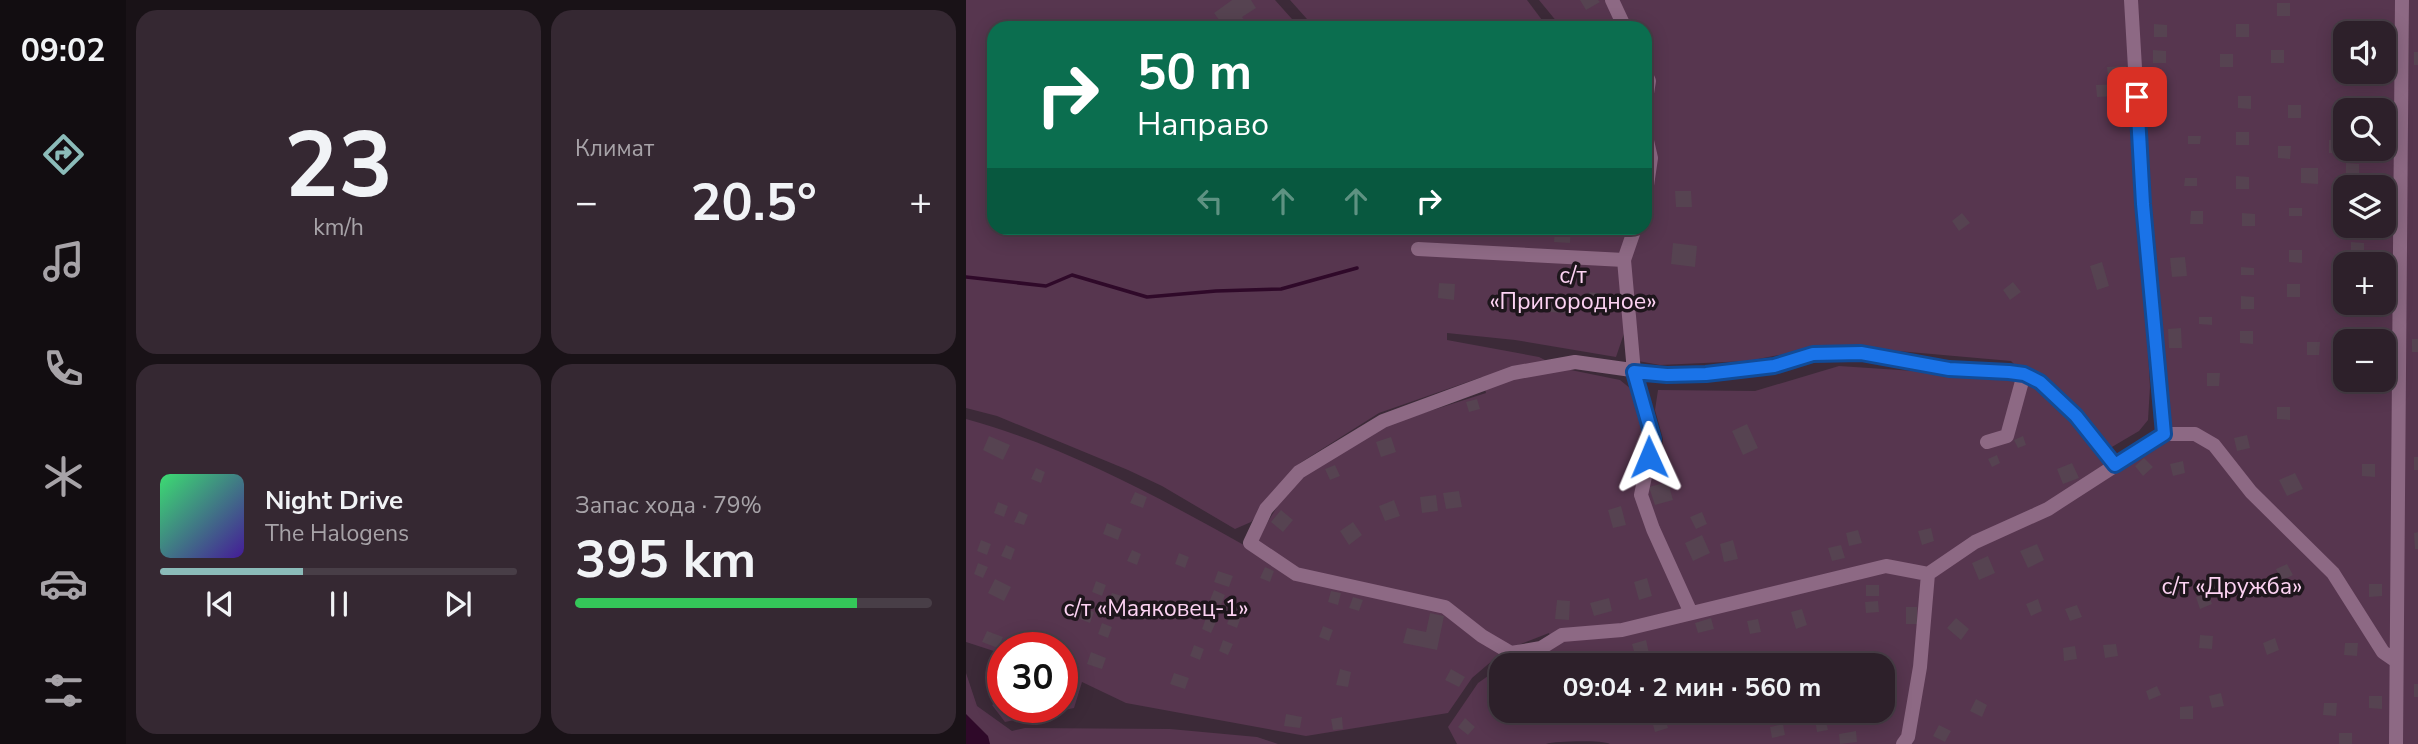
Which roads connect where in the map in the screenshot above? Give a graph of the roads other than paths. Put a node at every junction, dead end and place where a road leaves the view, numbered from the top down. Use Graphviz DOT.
graph roads {
  1 [pos="1612,0"];
  2 [pos="2131,0"];
  3 [pos="2402,0"];
  4 [pos="1622,21"];
  5 [pos="1633,235"];
  6 [pos="1418,249"];
  7 [pos="1624,260"];
  8 [pos="1634,372"];
  9 [pos="2024,374"];
  10 [pos="2164,434"];
  11 [pos="1987,442"];
  12 [pos="2115,465"];
  13 [pos="1928,574"];
  14 [pos="1691,613"];
  15 [pos="2396,661"];
  16 [pos="1903,744"];
  17 [pos="2396,744"];
  1 -- 4 [label="street"];
  2 -- 10 [label="street"];
  3 -- 15 [label="street"];
  5 -- 7 [label="street"];
  6 -- 7 [label="street"];
  7 -- 8 [label="street"];
  8 -- 9 [label="street"];
  8 -- 14 [label="street"];
  8 -- 14 [label="street"];
  9 -- 11 [label="street"];
  9 -- 12 [label="street"];
  10 -- 12 [label="street"];
  10 -- 15 [label="street"];
  12 -- 13 [label="street"];
  13 -- 14 [label="street"];
  13 -- 16 [label="street"];
  15 -- 17 [label="street"];
}
